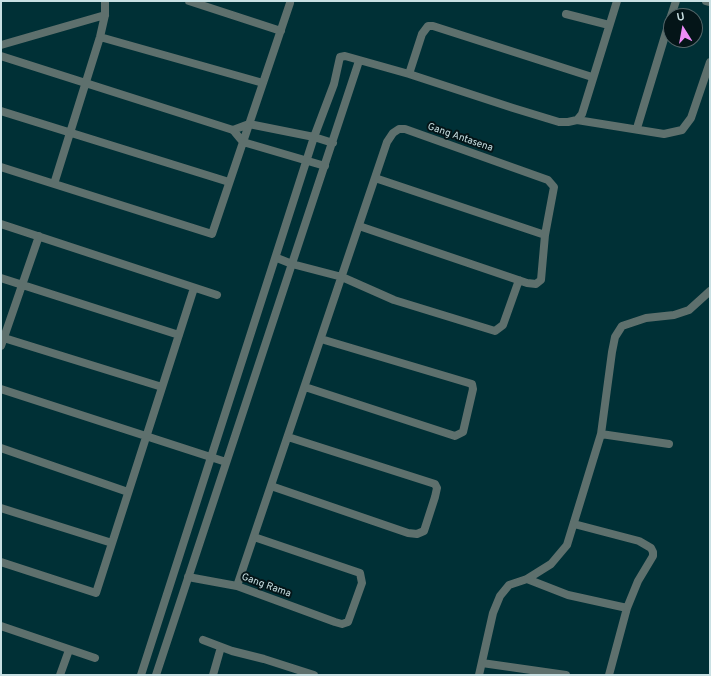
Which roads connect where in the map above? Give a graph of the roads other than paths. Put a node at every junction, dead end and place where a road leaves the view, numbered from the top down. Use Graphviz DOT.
graph roads {
  1 [pos="105,1"];
  2 [pos="188,1"];
  3 [pos="617,1"];
  4 [pos="706,1"];
  5 [pos="710,2"];
  6 [pos="290,4"];
  7 [pos="566,14"];
  8 [pos="105,15"];
  9 [pos="609,25"];
  10 [pos="281,31"];
  11 [pos="100,37"];
  12 [pos="663,42"];
  13 [pos="1,45"];
  14 [pos="1,56"];
  15 [pos="359,61"];
  16 [pos="710,62"];
  17 [pos="409,74"];
  18 [pos="592,77"];
  19 [pos="85,82"];
  20 [pos="263,83"];
  21 [pos="1,111"];
  22 [pos="577,120"];
  23 [pos="249,124"];
  24 [pos="637,128"];
  25 [pos="233,130"];
  26 [pos="69,132"];
  27 [pos="314,137"];
  28 [pos="243,142"];
  29 [pos="333,143"];
  30 [pos="307,160"];
  31 [pos="325,166"];
  32 [pos="1,167"];
  33 [pos="375,178"];
  34 [pos="229,182"];
  35 [pos="54,184"];
  36 [pos="1,224"];
  37 [pos="359,226"];
  38 [pos="545,235"];
  39 [pos="40,236"];
  40 [pos="277,258"];
  41 [pos="292,264"];
  42 [pos="342,277"];
  43 [pos="1,278"];
  44 [pos="519,280"];
  45 [pos="22,285"];
  46 [pos="194,288"];
  47 [pos="710,291"];
  48 [pos="217,295"];
  49 [pos="179,334"];
  50 [pos="2,337"];
  51 [pos="321,339"];
  52 [pos="1,346"];
  53 [pos="305,386"];
  54 [pos="162,387"];
  55 [pos="1,389"];
  56 [pos="600,434"];
  57 [pos="146,436"];
  58 [pos="288,437"];
  59 [pos="669,444"];
  60 [pos="1,448"];
  61 [pos="211,457"];
  62 [pos="226,462"];
  63 [pos="271,486"];
  64 [pos="128,492"];
  65 [pos="1,508"];
  66 [pos="574,524"];
  67 [pos="254,536"];
  68 [pos="112,544"];
  69 [pos="1,562"];
  70 [pos="188,577"];
  71 [pos="527,579"];
  72 [pos="237,586"];
  73 [pos="627,608"];
  74 [pos="1,626"];
  75 [pos="203,640"];
  76 [pos="221,646"];
  77 [pos="69,650"];
  78 [pos="95,658"];
  79 [pos="482,663"];
  80 [pos="60,675"];
  81 [pos="141,675"];
  82 [pos="156,675"];
  83 [pos="213,675"];
  84 [pos="314,675"];
  85 [pos="479,675"];
  86 [pos="566,675"];
  87 [pos="609,675"];
  1 -- 8 [label="street"];
  2 -- 10 [label="street"];
  3 -- 9 [label="street"];
  4 -- 5 [label="street"];
  6 -- 10 [label="street"];
  7 -- 9 [label="street"];
  8 -- 11 [label="street"];
  8 -- 13 [label="street"];
  9 -- 18 [label="street"];
  10 -- 20 [label="street"];
  11 -- 19 [label="street"];
  11 -- 20 [label="street"];
  12 -- 24 [label="street"];
  14 -- 19 [label="street"];
  15 -- 17 [label="street"];
  15 -- 27 [label="street"];
  15 -- 29 [label="street"];
  16 -- 24 [label="street"];
  17 -- 18 [label="street"];
  17 -- 22 [label="street"];
  18 -- 22 [label="street"];
  19 -- 25 [label="street"];
  19 -- 26 [label="street"];
  20 -- 23 [label="street"];
  21 -- 26 [label="street"];
  22 -- 24 [label="street"];
  23 -- 25 [label="street"];
  23 -- 27 [label="street"];
  23 -- 28 [label="street"];
  25 -- 28 [label="street"];
  26 -- 34 [label="street"];
  26 -- 35 [label="street"];
  27 -- 29 [label="street"];
  27 -- 30 [label="street"];
  28 -- 30 [label="street"];
  28 -- 34 [label="street"];
  29 -- 31 [label="street"];
  30 -- 31 [label="street"];
  30 -- 40 [label="street"];
  31 -- 41 [label="street"];
  32 -- 35 [label="street"];
  33 -- 37 [label="street"];
  33 -- 38 [label="street"];
  33 -- 38 [label="street, Gang Antasena"];
  34 -- 35 [label="street"];
  36 -- 39 [label="street"];
  37 -- 42 [label="street"];
  37 -- 44 [label="street"];
  38 -- 44 [label="street"];
  39 -- 45 [label="street"];
  39 -- 46 [label="street"];
  40 -- 41 [label="street"];
  40 -- 61 [label="street"];
  41 -- 42 [label="street"];
  41 -- 62 [label="street"];
  42 -- 44 [label="street"];
  42 -- 51 [label="street"];
  43 -- 45 [label="street"];
  45 -- 49 [label="street"];
  45 -- 50 [label="street"];
  46 -- 48 [label="street"];
  46 -- 49 [label="street"];
  47 -- 56 [label="street"];
  49 -- 54 [label="street"];
  50 -- 52 [label="street"];
  50 -- 54 [label="street"];
  51 -- 53 [label="street"];
  51 -- 53 [label="street"];
  53 -- 58 [label="street"];
  54 -- 57 [label="street"];
  55 -- 57 [label="street"];
  56 -- 59 [label="street"];
  56 -- 66 [label="street"];
  57 -- 61 [label="street"];
  57 -- 64 [label="street"];
  58 -- 63 [label="street"];
  58 -- 63 [label="street"];
  60 -- 64 [label="street"];
  61 -- 62 [label="street"];
  61 -- 81 [label="street"];
  62 -- 70 [label="street"];
  63 -- 67 [label="street"];
  64 -- 68 [label="street"];
  65 -- 68 [label="street"];
  66 -- 71 [label="street"];
  66 -- 73 [label="street"];
  67 -- 72 [label="street"];
  67 -- 72 [label="street, Gang Rama"];
  68 -- 69 [label="street"];
  70 -- 72 [label="street, Gang Rama"];
  70 -- 82 [label="street"];
  71 -- 73 [label="street"];
  71 -- 79 [label="street"];
  73 -- 87 [label="street"];
  74 -- 77 [label="street"];
  75 -- 76 [label="street"];
  76 -- 83 [label="street"];
  76 -- 84 [label="street"];
  77 -- 78 [label="street"];
  77 -- 80 [label="street"];
  79 -- 85 [label="street"];
  79 -- 86 [label="street"];
}
